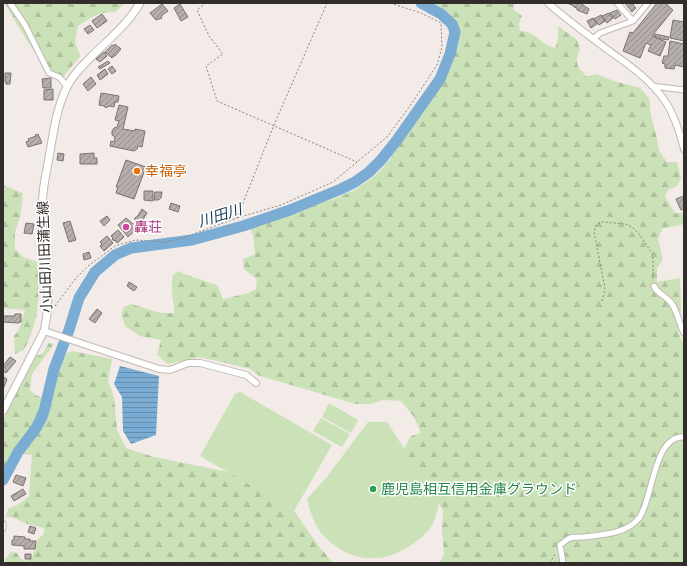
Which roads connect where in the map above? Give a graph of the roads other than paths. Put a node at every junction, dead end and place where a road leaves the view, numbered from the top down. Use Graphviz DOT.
graph roads {
  1 [pos="10,3"];
  2 [pos="140,3"];
  3 [pos="548,3"];
  4 [pos="617,3"];
  5 [pos="648,3"];
  6 [pos="633,21"];
  7 [pos="592,39"];
  8 [pos="67,86"];
  9 [pos="652,86"];
  10 [pos="684,90"];
  11 [pos="684,150"];
  12 [pos="654,286"];
  13 [pos="47,332"];
  14 [pos="684,333"];
  15 [pos="256,383"];
  16 [pos="3,411"];
  17 [pos="684,437"];
  18 [pos="3,524"];
  19 [pos="3,528"];
  20 [pos="563,563"];
  1 -- 8 [label="street"];
  2 -- 8 [label="main road, 小山田川田蒲生線"];
  3 -- 7 [label="street"];
  4 -- 6 [label="street"];
  5 -- 6 [label="street"];
  6 -- 7 [label="street"];
  7 -- 9 [label="street"];
  8 -- 13 [label="main road, 小山田川田蒲生線"];
  9 -- 10 [label="street"];
  9 -- 11 [label="street"];
  12 -- 14 [label="street"];
  13 -- 15 [label="street"];
  13 -- 16 [label="main road, 小山田川田蒲生線"];
  17 -- 20 [label="street"];
  18 -- 19 [label="street"];
}
